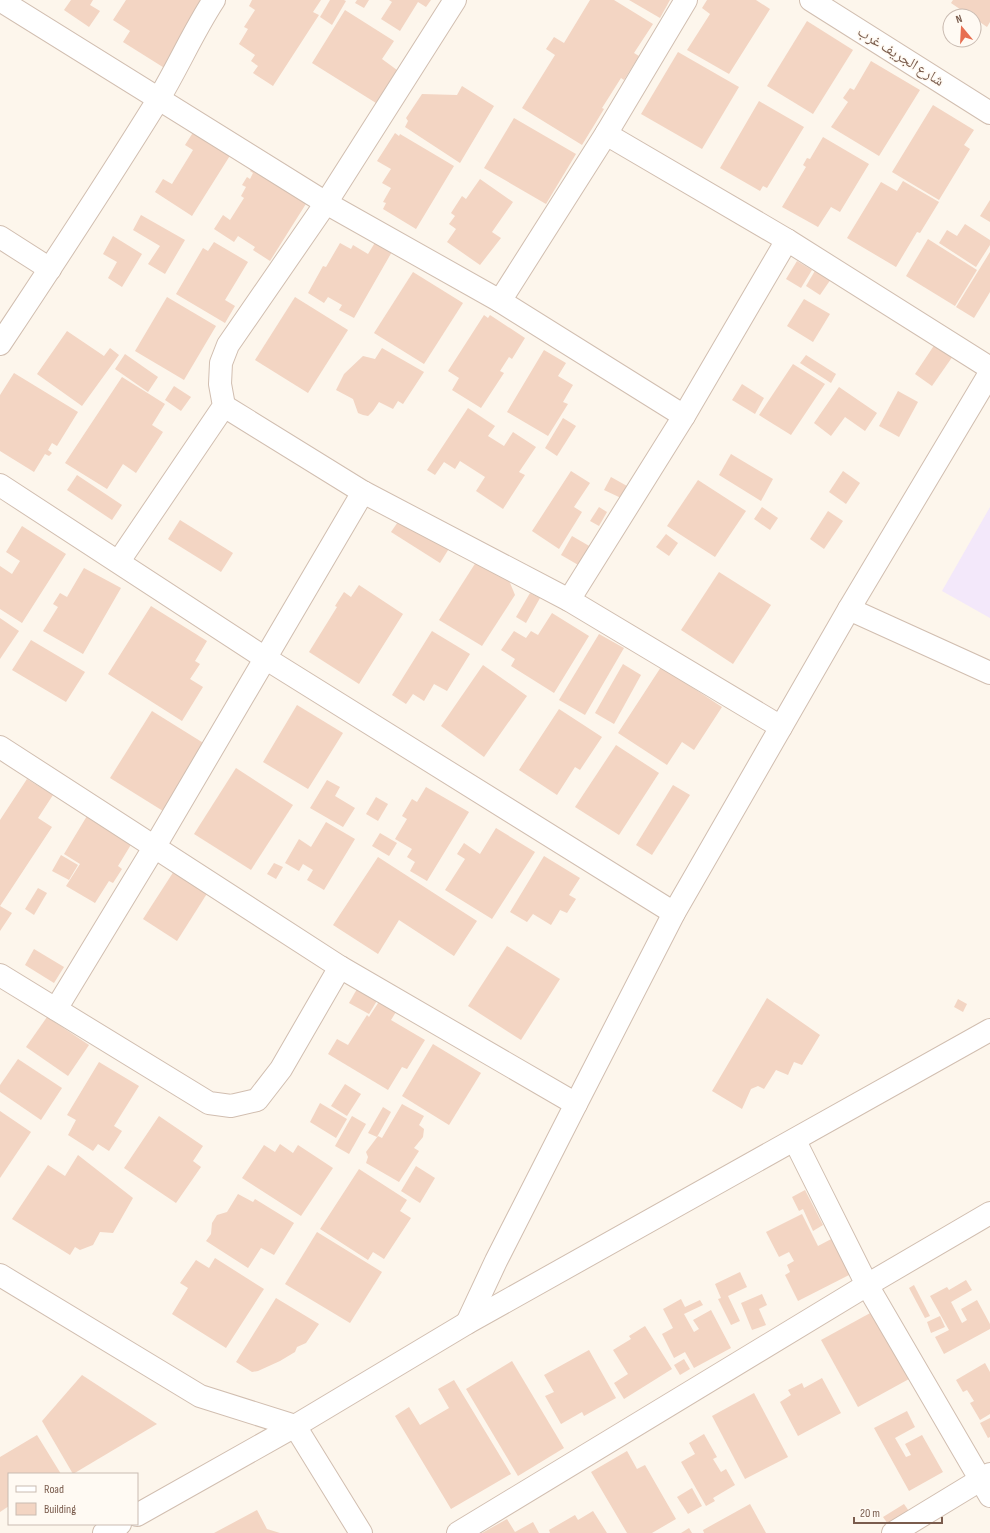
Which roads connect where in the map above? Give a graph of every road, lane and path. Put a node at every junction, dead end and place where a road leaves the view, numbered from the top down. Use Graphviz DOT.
graph roads {
  1 [pos="0,0"];
  2 [pos="214,0"];
  3 [pos="455,0"];
  4 [pos="686,0"];
  5 [pos="811,0"];
  6 [pos="159,98"];
  7 [pos="990,113"];
  8 [pos="606,134"];
  9 [pos="326,203"];
  10 [pos="0,237"];
  11 [pos="787,240"];
  12 [pos="50,269"];
  13 [pos="500,301"];
  14 [pos="0,344"];
  15 [pos="990,368"];
  16 [pos="990,374"];
  17 [pos="224,406"];
  18 [pos="684,416"];
  19 [pos="0,485"];
  20 [pos="363,492"];
  21 [pos="119,561"];
  22 [pos="569,600"];
  23 [pos="849,609"];
  24 [pos="265,658"];
  25 [pos="990,673"];
  26 [pos="781,728"];
  27 [pos="0,747"];
  28 [pos="155,846"];
  29 [pos="674,913"];
  30 [pos="340,967"];
  31 [pos="0,975"];
  32 [pos="56,1009"];
  33 [pos="990,1030"];
  34 [pos="576,1104"];
  35 [pos="795,1141"];
  36 [pos="990,1213"];
  37 [pos="0,1275"];
  38 [pos="868,1286"];
  39 [pos="467,1323"];
  40 [pos="295,1426"];
  41 [pos="987,1483"];
  42 [pos="138,1513"];
  43 [pos="118,1525"];
  44 [pos="104,1533"];
  45 [pos="361,1533"];
  46 [pos="458,1533"];
  47 [pos="893,1533"];
  1 -- 6 [label="street"];
  2 -- 6 [label="street"];
  3 -- 9 [label="street"];
  4 -- 8 [label="street"];
  5 -- 7 [label="street, شارع الجريف غرب"];
  6 -- 9 [label="street"];
  6 -- 12 [label="street"];
  8 -- 11 [label="street"];
  8 -- 13 [label="street"];
  9 -- 13 [label="street"];
  9 -- 17 [label="street"];
  10 -- 12 [label="street"];
  11 -- 15 [label="street"];
  11 -- 18 [label="street"];
  12 -- 14 [label="street"];
  13 -- 18 [label="street"];
  16 -- 23 [label="street"];
  17 -- 20 [label="street"];
  17 -- 21 [label="street"];
  18 -- 22 [label="street"];
  19 -- 21 [label="street"];
  20 -- 22 [label="street"];
  20 -- 24 [label="street"];
  21 -- 24 [label="street"];
  22 -- 26 [label="street"];
  23 -- 25 [label="street"];
  23 -- 26 [label="street"];
  24 -- 28 [label="street"];
  24 -- 29 [label="street"];
  26 -- 29 [label="street"];
  27 -- 28 [label="street"];
  28 -- 30 [label="street"];
  28 -- 32 [label="street"];
  29 -- 34 [label="street"];
  30 -- 32 [label="street"];
  30 -- 34 [label="street"];
  31 -- 32 [label="street"];
  33 -- 35 [label="street"];
  34 -- 39 [label="street"];
  35 -- 38 [label="street"];
  35 -- 39 [label="street"];
  36 -- 38 [label="street"];
  37 -- 40 [label="street"];
  38 -- 41 [label="street"];
  38 -- 46 [label="street"];
  39 -- 40 [label="street"];
  40 -- 42 [label="street"];
  40 -- 45 [label="street"];
  41 -- 47 [label="street"];
  43 -- 44 [label="street"];
}
